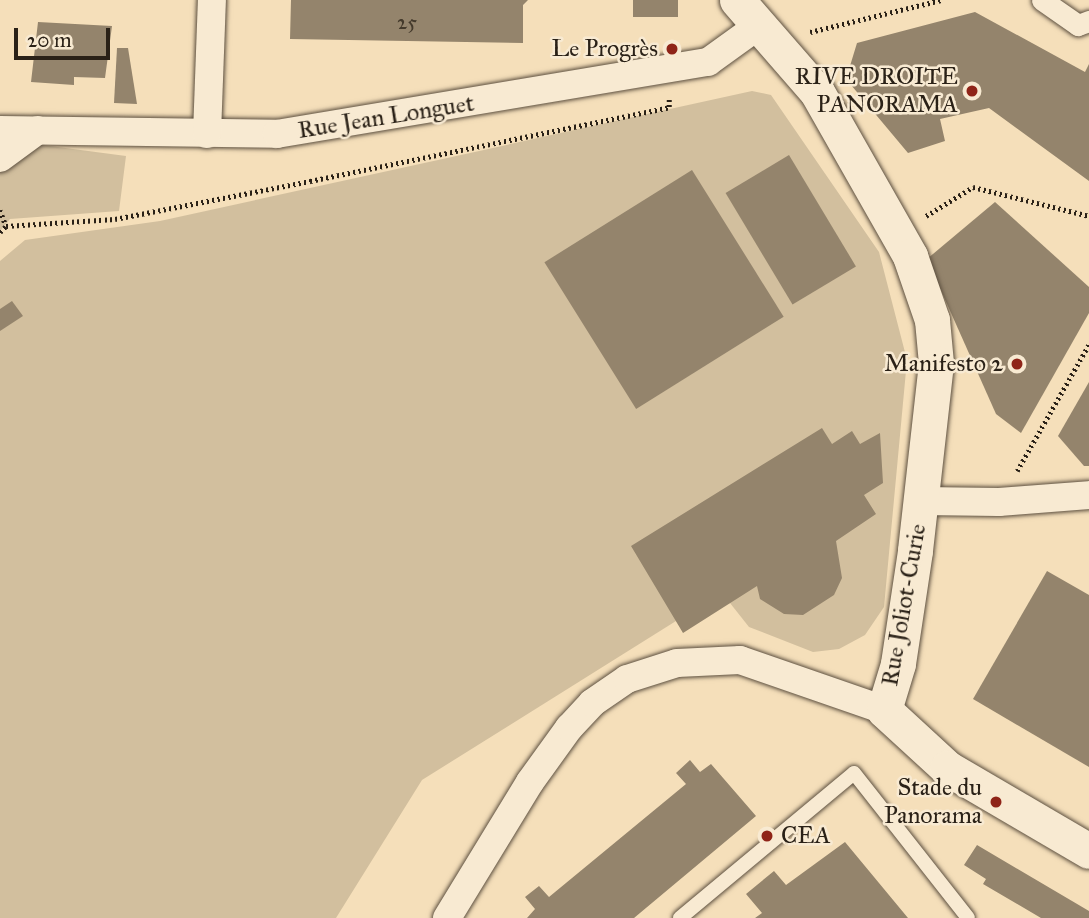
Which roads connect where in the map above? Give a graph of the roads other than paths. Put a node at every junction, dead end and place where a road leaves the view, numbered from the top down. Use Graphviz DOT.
graph roads {
  1 [pos="212,0"];
  2 [pos="1042,0"];
  3 [pos="1089,21"];
  4 [pos="755,22"];
  5 [pos="0,130"];
  6 [pos="38,130"];
  7 [pos="207,134"];
  8 [pos="0,158"];
  9 [pos="1089,495"];
  10 [pos="920,501"];
  11 [pos="884,710"];
  12 [pos="1089,851"];
  13 [pos="447,918"];
  14 [pos="680,918"];
  15 [pos="968,918"];
  1 -- 7 [label="street"];
  2 -- 3 [label="street"];
  4 -- 7 [label="street, Rue Jean Longuet"];
  4 -- 10 [label="street, Rue Joliot-Curie"];
  5 -- 6 [label="street, Rue Jean Longuet"];
  6 -- 7 [label="street, Rue Jean Longuet"];
  6 -- 8 [label="street"];
  9 -- 10 [label="street"];
  10 -- 11 [label="street, Rue Joliot-Curie"];
  11 -- 12 [label="street, Rue Joliot-Curie"];
  11 -- 13 [label="street"];
  14 -- 15 [label="lane"];
}
